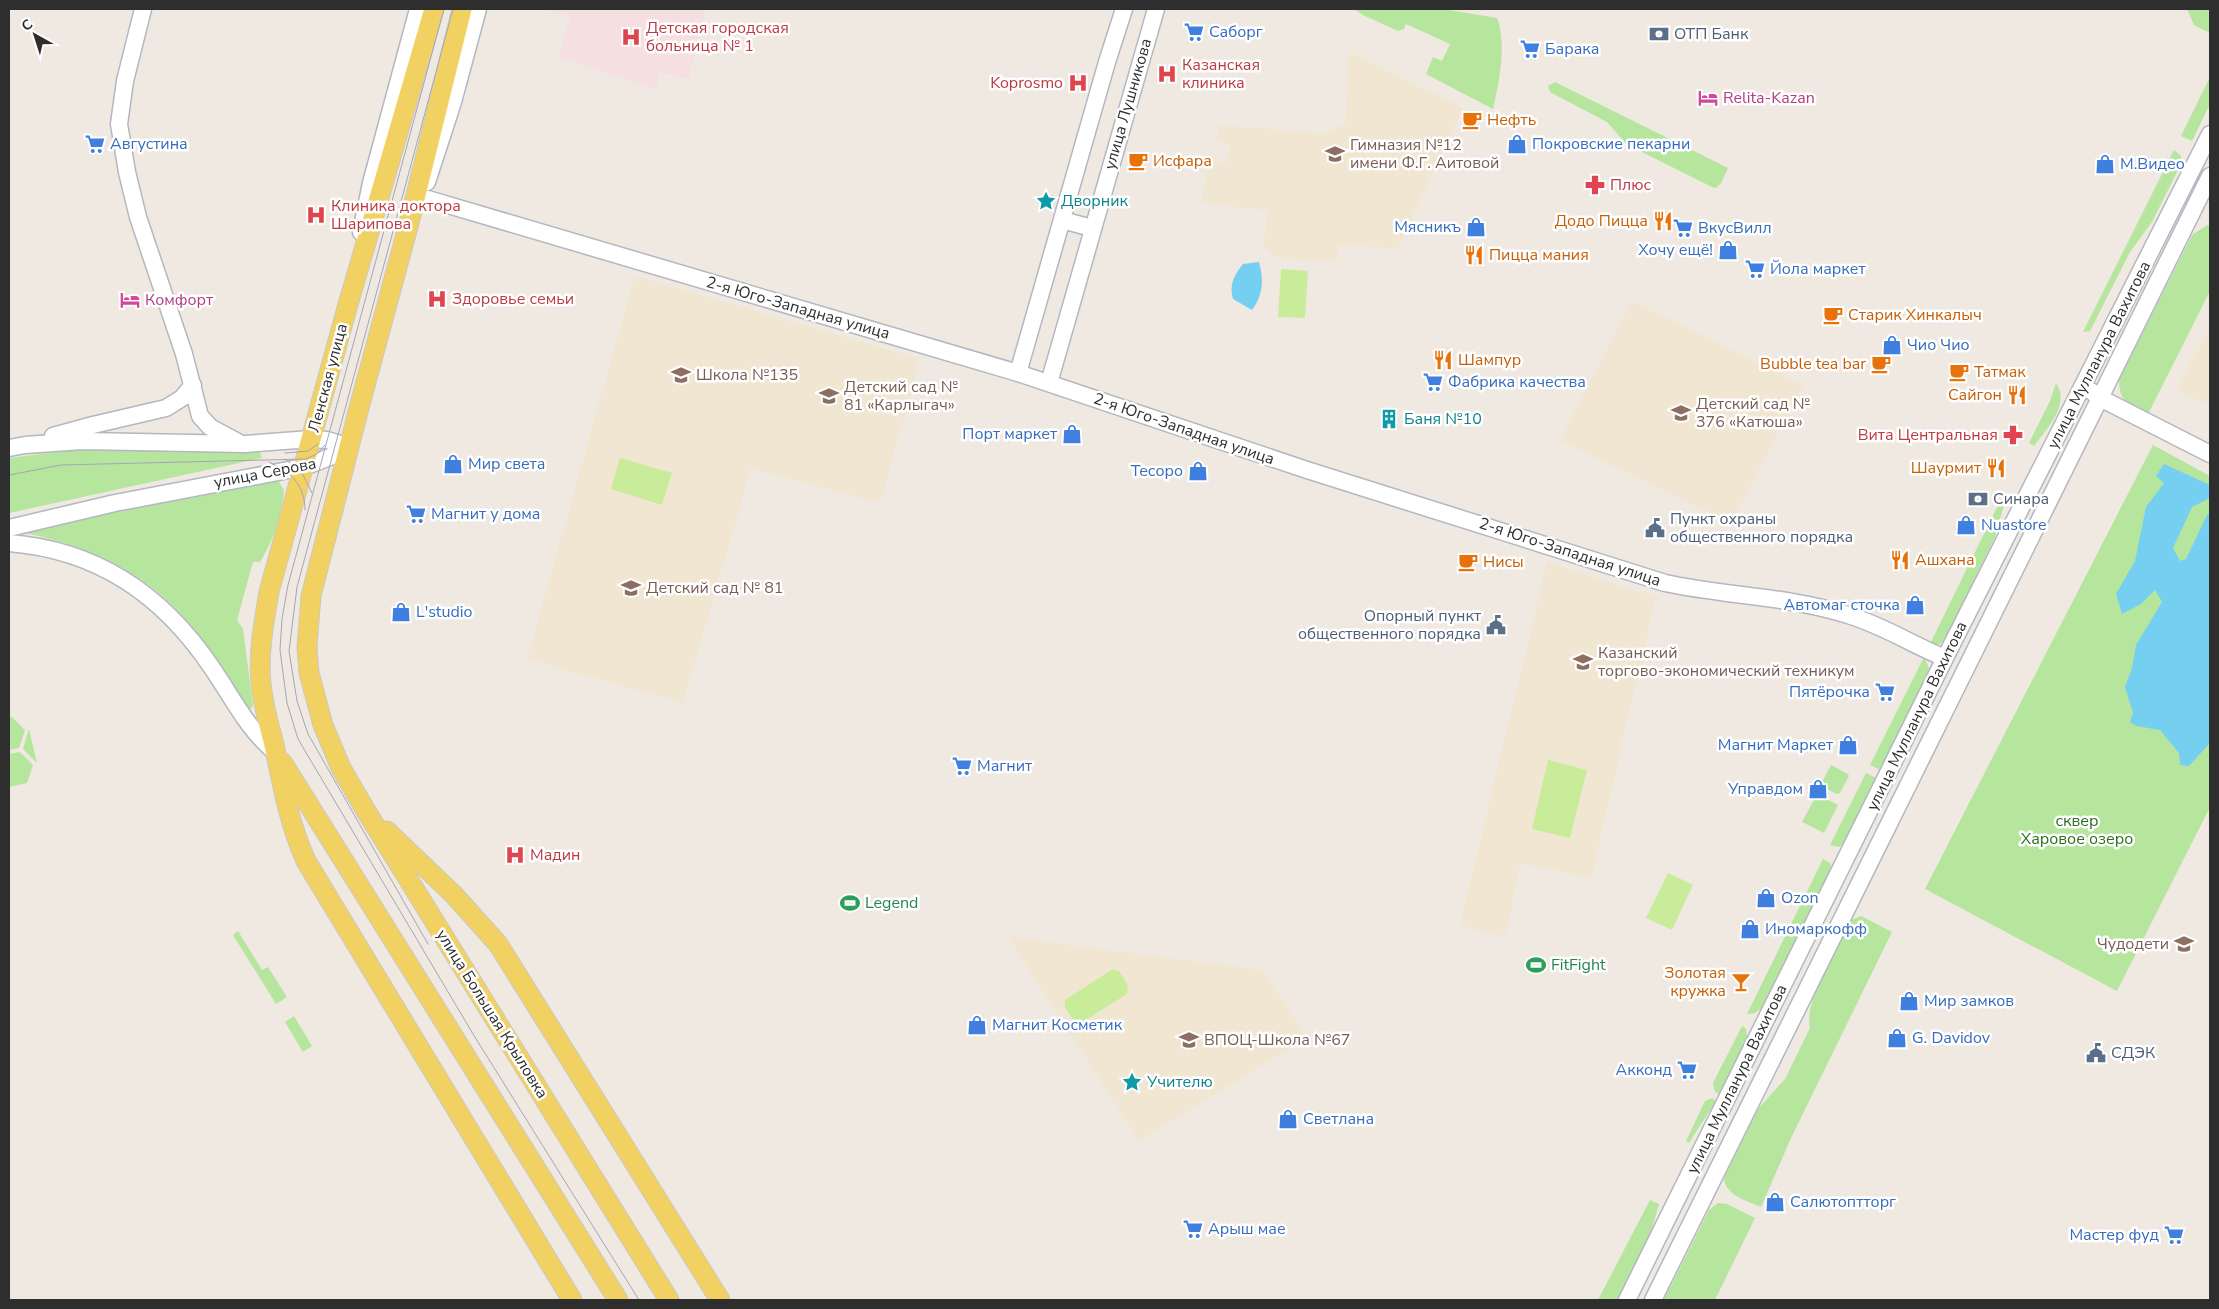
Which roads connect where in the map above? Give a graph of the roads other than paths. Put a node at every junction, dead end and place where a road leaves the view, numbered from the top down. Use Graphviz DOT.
graph roads {
  1 [pos="143,9"];
  2 [pos="418,9"];
  3 [pos="434,9"];
  4 [pos="462,9"];
  5 [pos="478,9"];
  6 [pos="1124,9"];
  7 [pos="1156,9"];
  8 [pos="2210,134"];
  9 [pos="2210,176"];
  10 [pos="421,197"];
  11 [pos="1062,220"];
  12 [pos="409,223"];
  13 [pos="1092,228"];
  14 [pos="347,308"];
  15 [pos="1018,373"];
  16 [pos="1049,383"];
  17 [pos="193,385"];
  18 [pos="2084,385"];
  19 [pos="2100,398"];
  20 [pos="311,439"];
  21 [pos="240,443"];
  22 [pos="25,445"];
  23 [pos="9,448"];
  24 [pos="348,450"];
  25 [pos="2210,454"];
  26 [pos="304,467"];
  27 [pos="9,528"];
  28 [pos="9,543"];
  29 [pos="1945,658"];
  30 [pos="276,753"];
  31 [pos="366,811"];
  32 [pos="572,1300"];
  33 [pos="618,1300"];
  34 [pos="669,1300"];
  35 [pos="720,1300"];
  36 [pos="1627,1300"];
  37 [pos="1652,1300"];
  1 -- 17 [label="street"];
  2 -- 14 [label="street"];
  3 -- 14 [label="main road, Ленская улица"];
  4 -- 12 [label="main road"];
  5 -- 10 [label="street"];
  6 -- 11 [label="street, улица Лушникова"];
  7 -- 13 [label="street, улица Лушникова"];
  8 -- 18 [label="street, улица Мулланура Вахитова"];
  9 -- 19 [label="street, улица Мулланура Вахитова"];
  10 -- 12 [label="street"];
  10 -- 15 [label="street, 2-я Юго-Западная улица"];
  11 -- 13 [label="street"];
  11 -- 15 [label="street, улица Лушникова"];
  12 -- 24 [label="main road"];
  13 -- 16 [label="street, улица Лушникова"];
  14 -- 20 [label="main road, Ленская улица"];
  15 -- 16 [label="street, 2-я Юго-Западная улица"];
  16 -- 29 [label="street, 2-я Юго-Западная улица"];
  17 -- 21 [label="street"];
  17 -- 22 [label="street, улица Серова"];
  18 -- 19 [label="street"];
  18 -- 29 [label="street, улица Мулланура Вахитова"];
  19 -- 25 [label="street"];
  19 -- 37 [label="street, улица Мулланура Вахитова"];
  20 -- 21 [label="street, улица Серова"];
  20 -- 24 [label="street, улица Серова"];
  20 -- 26 [label="main road, Ленская улица"];
  21 -- 22 [label="street, улица Серова"];
  22 -- 23 [label="street, улица Серова"];
  24 -- 26 [label="street, улица Серова"];
  24 -- 31 [label="main road, улица Большая Крыловка"];
  26 -- 27 [label="street, улица Серова"];
  26 -- 30 [label="main road, Ленская улица"];
  28 -- 30 [label="street"];
  29 -- 36 [label="street, улица Мулланура Вахитова"];
  30 -- 32 [label="main road"];
  30 -- 33 [label="main road"];
  31 -- 34 [label="main road, улица Большая Крыловка"];
  31 -- 35 [label="main road"];
}
